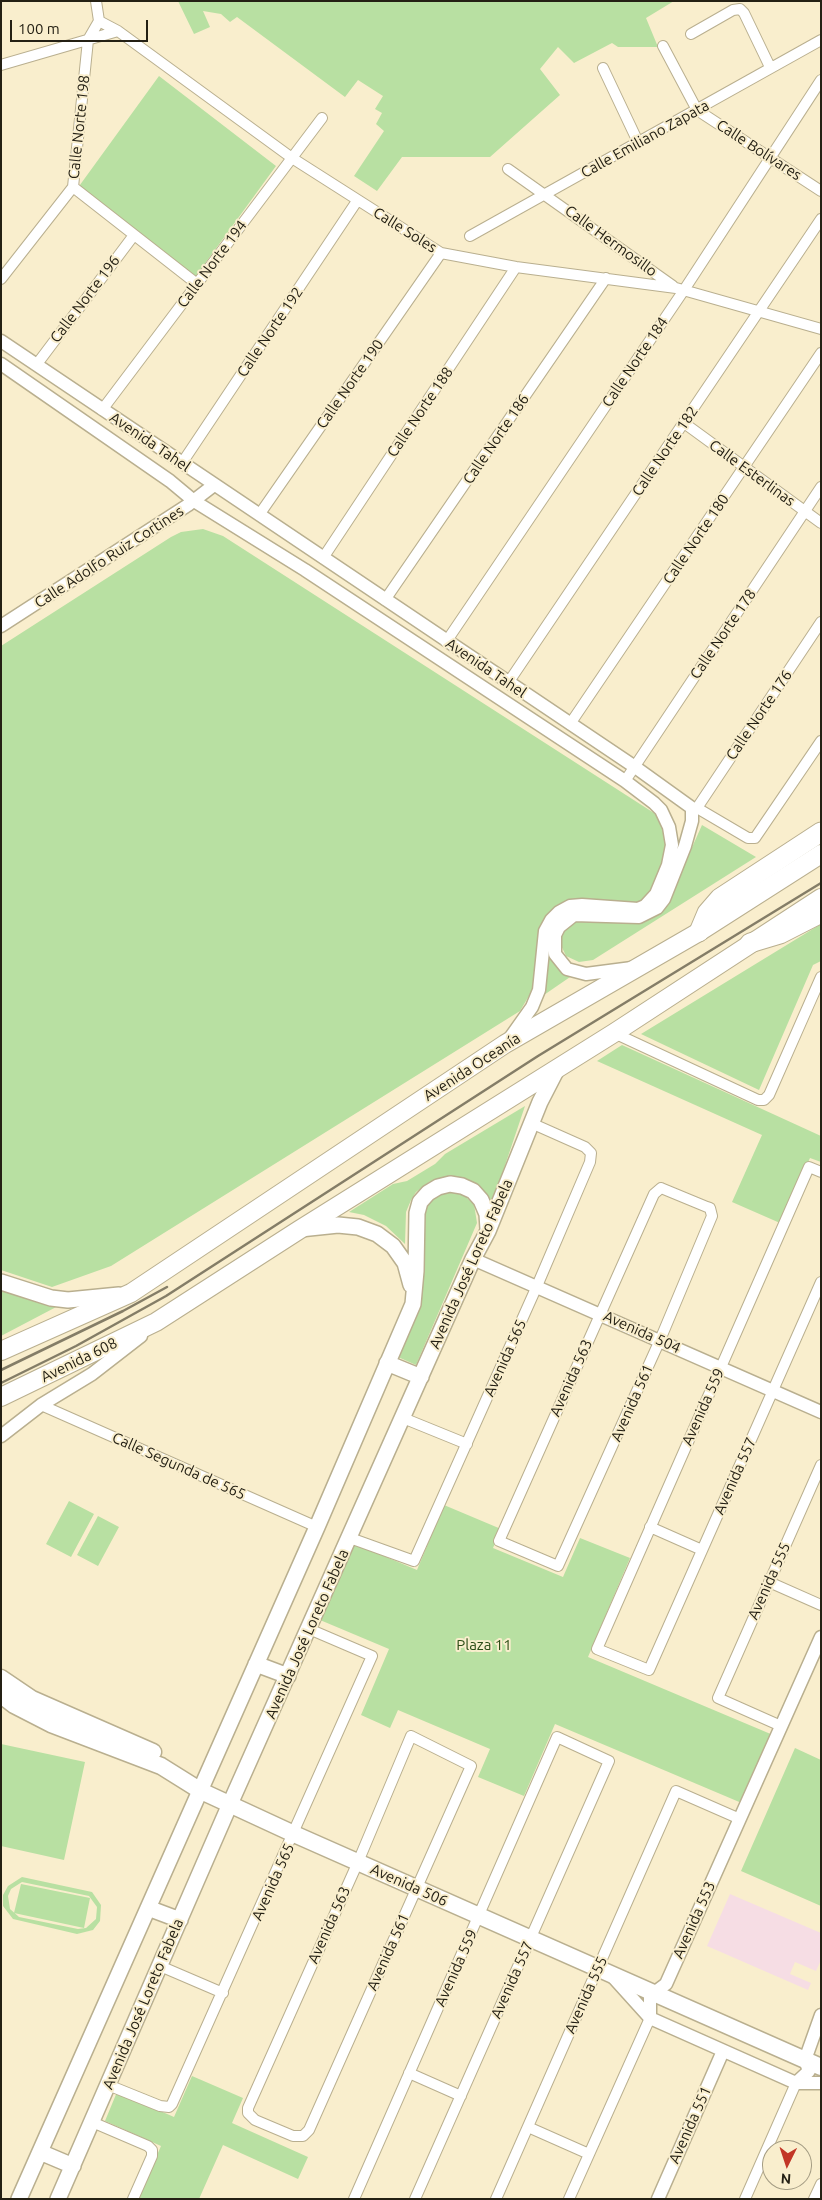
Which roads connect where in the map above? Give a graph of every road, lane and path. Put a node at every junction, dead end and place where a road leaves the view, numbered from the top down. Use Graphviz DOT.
graph roads {
  1 [pos="96,1"];
  2 [pos="99,21"];
  3 [pos="118,31"];
  4 [pos="691,34"];
  5 [pos="88,40"];
  6 [pos="821,40"];
  7 [pos="663,46"];
  8 [pos="1,65"];
  9 [pos="770,67"];
  10 [pos="603,68"];
  11 [pos="821,80"];
  12 [pos="697,110"];
  13 [pos="322,118"];
  14 [pos="638,142"];
  15 [pos="771,157"];
  16 [pos="292,158"];
  17 [pos="508,169"];
  18 [pos="73,187"];
  19 [pos="821,190"];
  20 [pos="546,195"];
  21 [pos="358,201"];
  22 [pos="821,219"];
  23 [pos="134,235"];
  24 [pos="470,236"];
  25 [pos="441,253"];
  26 [pos="516,267"];
  27 [pos="606,278"];
  28 [pos="1,280"];
  29 [pos="197,284"];
  30 [pos="680,289"];
  31 [pos="758,310"];
  32 [pos="821,329"];
  33 [pos="1,341"];
  34 [pos="821,354"];
  35 [pos="1,364"];
  36 [pos="36,364"];
  37 [pos="102,410"];
  38 [pos="684,423"];
  39 [pos="182,463"];
  40 [pos="744,467"];
  41 [pos="214,485"];
  42 [pos="821,487"];
  43 [pos="194,501"];
  44 [pos="804,511"];
  45 [pos="259,515"];
  46 [pos="821,523"];
  47 [pos="323,558"];
  48 [pos="386,600"];
  49 [pos="821,622"];
  50 [pos="1,626"];
  51 [pos="446,642"];
  52 [pos="508,683"];
  53 [pos="570,724"];
  54 [pos="821,740"];
  55 [pos="635,767"];
  56 [pos="625,781"];
  57 [pos="694,808"];
  58 [pos="821,832"];
  59 [pos="821,854"];
  60 [pos="821,898"];
  61 [pos="821,913"];
  62 [pos="699,932"];
  63 [pos="750,944"];
  64 [pos="642,966"];
  65 [pos="821,977"];
  66 [pos="614,1033"];
  67 [pos="505,1044"];
  68 [pos="556,1069"];
  69 [pos="531,1123"];
  70 [pos="821,1172"];
  71 [pos="712,1212"];
  72 [pos="299,1230"];
  73 [pos="488,1231"];
  74 [pos="473,1259"];
  75 [pos="1,1282"];
  76 [pos="821,1282"];
  77 [pos="537,1286"];
  78 [pos="131,1293"];
  79 [pos="413,1304"];
  80 [pos="600,1313"];
  81 [pos="156,1322"];
  82 [pos="660,1340"];
  83 [pos="1,1351"];
  84 [pos="387,1362"];
  85 [pos="721,1367"];
  86 [pos="421,1377"];
  87 [pos="773,1391"];
  88 [pos="1,1397"];
  89 [pos="41,1405"];
  90 [pos="817,1409"];
  91 [pos="403,1418"];
  92 [pos="1,1436"];
  93 [pos="467,1444"];
  94 [pos="821,1464"];
  95 [pos="318,1527"];
  96 [pos="650,1527"];
  97 [pos="350,1538"];
  98 [pos="702,1550"];
  99 [pos="558,1566"];
  100 [pos="769,1582"];
  101 [pos="821,1604"];
  102 [pos="309,1629"];
  103 [pos="821,1637"];
  104 [pos="256,1664"];
  105 [pos="649,1670"];
  106 [pos="288,1676"];
  107 [pos="1,1678"];
  108 [pos="1,1694"];
  109 [pos="781,1726"];
  110 [pos="609,1760"];
  111 [pos="470,1766"];
  112 [pos="200,1791"];
  113 [pos="230,1804"];
  114 [pos="740,1819"];
  115 [pos="294,1834"];
  116 [pos="358,1862"];
  117 [pos="416,1888"];
  118 [pos="148,1908"];
  119 [pos="479,1916"];
  120 [pos="180,1920"];
  121 [pos="531,1938"];
  122 [pos="160,1966"];
  123 [pos="604,1970"];
  124 [pos="223,1993"];
  125 [pos="652,1993"];
  126 [pos="821,2015"];
  127 [pos="650,2018"];
  128 [pos="723,2051"];
  129 [pos="805,2060"];
  130 [pos="821,2067"];
  131 [pos="409,2073"];
  132 [pos="796,2083"];
  133 [pos="821,2083"];
  134 [pos="108,2085"];
  135 [pos="461,2096"];
  136 [pos="92,2122"];
  137 [pos="528,2127"];
  138 [pos="303,2136"];
  139 [pos="40,2152"];
  140 [pos="589,2154"];
  141 [pos="73,2166"];
  142 [pos="821,2184"];
  143 [pos="20,2199"];
  144 [pos="58,2199"];
  145 [pos="133,2199"];
  146 [pos="354,2199"];
  147 [pos="416,2199"];
  148 [pos="496,2199"];
  149 [pos="569,2199"];
  150 [pos="658,2199"];
  151 [pos="745,2199"];
  152 [pos="814,2199"];
  1 -- 2 [label="street"];
  2 -- 3 [label="street, Calle Soles"];
  2 -- 5 [label="street"];
  3 -- 5 [label="street"];
  3 -- 16 [label="street, Calle Soles"];
  4 -- 9 [label="street"];
  5 -- 8 [label="street"];
  5 -- 18 [label="street, Calle Norte 198"];
  6 -- 9 [label="street, Calle Emiliano Zapata"];
  7 -- 12 [label="street"];
  9 -- 12 [label="street, Calle Emiliano Zapata"];
  10 -- 14 [label="street"];
  11 -- 15 [label="street, Calle Norte 184"];
  12 -- 14 [label="street, Calle Emiliano Zapata"];
  12 -- 15 [label="street, Calle Bolívares"];
  13 -- 16 [label="street, Calle Norte 194"];
  14 -- 20 [label="street, Calle Emiliano Zapata"];
  15 -- 19 [label="street, Calle Bolívares"];
  15 -- 30 [label="street, Calle Norte 184"];
  16 -- 21 [label="street, Calle Soles"];
  16 -- 29 [label="street, Calle Norte 194"];
  17 -- 20 [label="street, Calle Hermosillo"];
  18 -- 23 [label="street"];
  18 -- 28 [label="street, Calle Norte 198"];
  20 -- 24 [label="street, Calle Emiliano Zapata"];
  20 -- 30 [label="street, Calle Hermosillo"];
  21 -- 25 [label="street, Calle Soles"];
  21 -- 39 [label="street, Calle Norte 192"];
  22 -- 31 [label="street, Calle Norte 182"];
  23 -- 29 [label="street"];
  23 -- 36 [label="street, Calle Norte 196"];
  25 -- 26 [label="street, Calle Soles"];
  25 -- 45 [label="street, Calle Norte 190"];
  26 -- 27 [label="street, Calle Soles"];
  26 -- 47 [label="street, Calle Norte 188"];
  27 -- 30 [label="street, Calle Soles"];
  27 -- 48 [label="street, Calle Norte 186"];
  29 -- 37 [label="street, Calle Norte 194"];
  30 -- 31 [label="street, Calle Soles"];
  30 -- 51 [label="street, Calle Norte 184"];
  31 -- 32 [label="street, Calle Soles"];
  31 -- 38 [label="street, Calle Norte 182"];
  33 -- 36 [label="street, Avenida Tahel"];
  34 -- 40 [label="street, Calle Norte 180"];
  35 -- 43 [label="street, Avenida Tahel"];
  36 -- 37 [label="street, Avenida Tahel"];
  37 -- 39 [label="street, Avenida Tahel"];
  38 -- 40 [label="street, Calle Esterlinas"];
  38 -- 52 [label="street, Calle Norte 182"];
  39 -- 41 [label="street, Avenida Tahel"];
  40 -- 44 [label="street, Calle Esterlinas"];
  40 -- 53 [label="street, Calle Norte 180"];
  41 -- 43 [label="street, Calle Adolfo Ruiz Cortines"];
  41 -- 45 [label="street, Avenida Tahel"];
  42 -- 44 [label="street, Calle Norte 178"];
  43 -- 50 [label="street, Calle Adolfo Ruiz Cortines"];
  43 -- 56 [label="street, Avenida Tahel"];
  44 -- 46 [label="street, Calle Esterlinas"];
  44 -- 55 [label="street, Calle Norte 178"];
  45 -- 47 [label="street, Avenida Tahel"];
  47 -- 48 [label="street, Avenida Tahel"];
  48 -- 51 [label="street, Avenida Tahel"];
  49 -- 57 [label="street, Calle Norte 176"];
  51 -- 52 [label="street, Avenida Tahel"];
  52 -- 53 [label="street, Avenida Tahel"];
  53 -- 55 [label="street, Avenida Tahel"];
  54 -- 57 [label="street, Avenida Tahel"];
  55 -- 56 [label="street, Calle Norte 178"];
  55 -- 57 [label="street, Avenida Tahel"];
  56 -- 67 [label="street, Avenida Tahel"];
  57 -- 64 [label="street"];
  58 -- 62 [label="highway"];
  59 -- 62 [label="highway, Avenida Oceanía"];
  60 -- 63 [label="highway"];
  61 -- 63 [label="highway"];
  62 -- 64 [label="highway, Avenida Oceanía"];
  63 -- 66 [label="highway"];
  64 -- 67 [label="highway, Avenida Oceanía"];
  65 -- 66 [label="street"];
  66 -- 68 [label="highway"];
  67 -- 78 [label="highway, Avenida Oceanía"];
  68 -- 69 [label="main road, Avenida José Loreto Fabela"];
  68 -- 72 [label="highway"];
  69 -- 73 [label="main road, Avenida José Loreto Fabela"];
  69 -- 77 [label="street, Avenida 565"];
  70 -- 85 [label="street, Avenida 559"];
  71 -- 80 [label="street, Avenida 563"];
  71 -- 82 [label="street, Avenida 561"];
  72 -- 79 [label="main road"];
  72 -- 81 [label="highway"];
  73 -- 74 [label="main road, Avenida José Loreto Fabela"];
  73 -- 79 [label="main road"];
  74 -- 77 [label="street, Avenida 504"];
  74 -- 86 [label="main road, Avenida José Loreto Fabela"];
  75 -- 78 [label="main road"];
  76 -- 87 [label="street, Avenida 557"];
  77 -- 80 [label="street, Avenida 504"];
  77 -- 93 [label="street, Avenida 565"];
  78 -- 83 [label="highway"];
  79 -- 84 [label="main road"];
  80 -- 82 [label="street, Avenida 504"];
  80 -- 99 [label="street, Avenida 563"];
  81 -- 88 [label="highway, Avenida 608"];
  81 -- 89 [label="street"];
  82 -- 85 [label="street, Avenida 504"];
  82 -- 99 [label="street, Avenida 561"];
  84 -- 86 [label="main road"];
  84 -- 95 [label="main road"];
  85 -- 87 [label="street, Avenida 504"];
  85 -- 96 [label="street, Avenida 559"];
  86 -- 91 [label="main road, Avenida José Loreto Fabela"];
  87 -- 90 [label="street, Avenida 504"];
  87 -- 98 [label="street, Avenida 557"];
  89 -- 92 [label="street"];
  89 -- 95 [label="street, Calle Segunda de 565"];
  91 -- 93 [label="street"];
  91 -- 97 [label="main road, Avenida José Loreto Fabela"];
  93 -- 97 [label="street, Avenida 565"];
  94 -- 100 [label="street, Avenida 555"];
  95 -- 104 [label="main road"];
  96 -- 98 [label="street"];
  96 -- 105 [label="street, Avenida 559"];
  97 -- 102 [label="main road, Avenida José Loreto Fabela"];
  98 -- 105 [label="street, Avenida 557"];
  100 -- 101 [label="street"];
  100 -- 109 [label="street, Avenida 555"];
  102 -- 106 [label="main road, Avenida José Loreto Fabela"];
  102 -- 115 [label="street, Avenida 565"];
  103 -- 109 [label="street, Avenida 553"];
  104 -- 106 [label="main road"];
  104 -- 112 [label="main road"];
  106 -- 113 [label="main road, Avenida José Loreto Fabela"];
  107 -- 112 [label="main road"];
  108 -- 112 [label="main road, Avenida 506"];
  109 -- 114 [label="street, Avenida 553"];
  110 -- 119 [label="street, Avenida 559"];
  110 -- 121 [label="street, Avenida 557"];
  111 -- 116 [label="street, Avenida 563"];
  111 -- 117 [label="street, Avenida 561"];
  112 -- 113 [label="main road, Avenida 506"];
  112 -- 118 [label="main road"];
  113 -- 115 [label="main road, Avenida 506"];
  113 -- 120 [label="main road, Avenida José Loreto Fabela"];
  114 -- 123 [label="street, Avenida 555"];
  114 -- 125 [label="street, Avenida 553"];
  115 -- 116 [label="main road, Avenida 506"];
  115 -- 124 [label="street, Avenida 565"];
  116 -- 117 [label="main road, Avenida 506"];
  116 -- 138 [label="street, Avenida 563"];
  117 -- 119 [label="main road, Avenida 506"];
  117 -- 138 [label="street, Avenida 561"];
  118 -- 120 [label="main road"];
  118 -- 139 [label="main road"];
  119 -- 121 [label="main road, Avenida 506"];
  119 -- 131 [label="street, Avenida 559"];
  120 -- 122 [label="main road, Avenida José Loreto Fabela"];
  121 -- 123 [label="main road, Avenida 506"];
  121 -- 135 [label="street, Avenida 557"];
  122 -- 124 [label="street"];
  122 -- 134 [label="main road, Avenida José Loreto Fabela"];
  123 -- 125 [label="main road, Avenida 506"];
  123 -- 127 [label="street"];
  123 -- 137 [label="street, Avenida 555"];
  124 -- 134 [label="street, Avenida 565"];
  125 -- 127 [label="street"];
  125 -- 129 [label="main road, Avenida 506"];
  126 -- 129 [label="street"];
  127 -- 128 [label="street"];
  127 -- 140 [label="street"];
  128 -- 132 [label="street"];
  128 -- 150 [label="street, Avenida 551"];
  129 -- 130 [label="main road, Avenida 506"];
  129 -- 132 [label="street"];
  131 -- 135 [label="street"];
  131 -- 146 [label="street, Avenida 559"];
  132 -- 133 [label="street"];
  132 -- 151 [label="street"];
  134 -- 136 [label="main road, Avenida José Loreto Fabela"];
  135 -- 147 [label="street, Avenida 557"];
  136 -- 141 [label="main road, Avenida José Loreto Fabela"];
  136 -- 145 [label="street"];
  137 -- 140 [label="street"];
  137 -- 148 [label="street, Avenida 555"];
  139 -- 141 [label="main road"];
  139 -- 143 [label="main road"];
  140 -- 149 [label="street"];
  141 -- 144 [label="main road, Avenida José Loreto Fabela"];
  142 -- 152 [label="street"];
}
